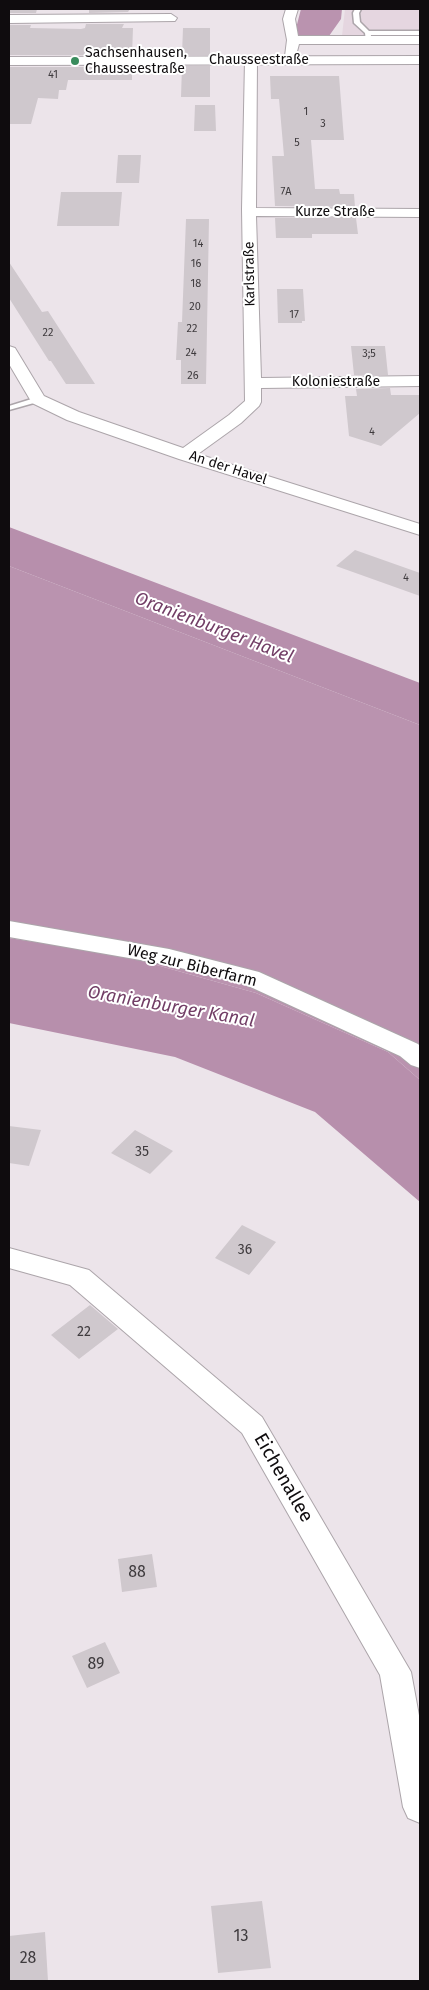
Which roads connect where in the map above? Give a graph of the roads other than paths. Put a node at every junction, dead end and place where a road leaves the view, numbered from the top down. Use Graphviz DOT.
graph roads {
  1 [pos="292,9"];
  2 [pos="358,9"];
  3 [pos="170,18"];
  4 [pos="9,19"];
  5 [pos="420,33"];
  6 [pos="368,36"];
  7 [pos="293,40"];
  8 [pos="420,40"];
  9 [pos="251,60"];
  10 [pos="291,60"];
  11 [pos="420,60"];
  12 [pos="9,61"];
  13 [pos="249,212"];
  14 [pos="420,213"];
  15 [pos="9,351"];
  16 [pos="420,381"];
  17 [pos="252,383"];
  18 [pos="38,399"];
  19 [pos="9,408"];
  20 [pos="185,455"];
  21 [pos="420,530"];
  22 [pos="9,929"];
  23 [pos="420,1059"];
  24 [pos="9,1258"];
  25 [pos="420,1807"];
  1 -- 7 [label="street"];
  2 -- 6 [label="lane"];
  3 -- 4 [label="street"];
  5 -- 6 [label="lane"];
  6 -- 7 [label="street, Chausseestraße"];
  6 -- 8 [label="street, Chausseestraße"];
  7 -- 10 [label="street"];
  9 -- 10 [label="main road, Chausseestraße"];
  9 -- 12 [label="main road, Chausseestraße"];
  9 -- 13 [label="street, Karlstraße"];
  10 -- 11 [label="main road, Chausseestraße"];
  13 -- 14 [label="street, Kurze Straße"];
  13 -- 17 [label="street, Karlstraße"];
  15 -- 18 [label="street"];
  16 -- 17 [label="street, Koloniestraße"];
  17 -- 20 [label="street, Karlstraße"];
  18 -- 19 [label="lane"];
  18 -- 20 [label="street, An der Havel"];
  20 -- 21 [label="street, An der Havel"];
  22 -- 23 [label="street, Weg zur Biberfarm"];
  24 -- 25 [label="street, Eichenallee"];
}
